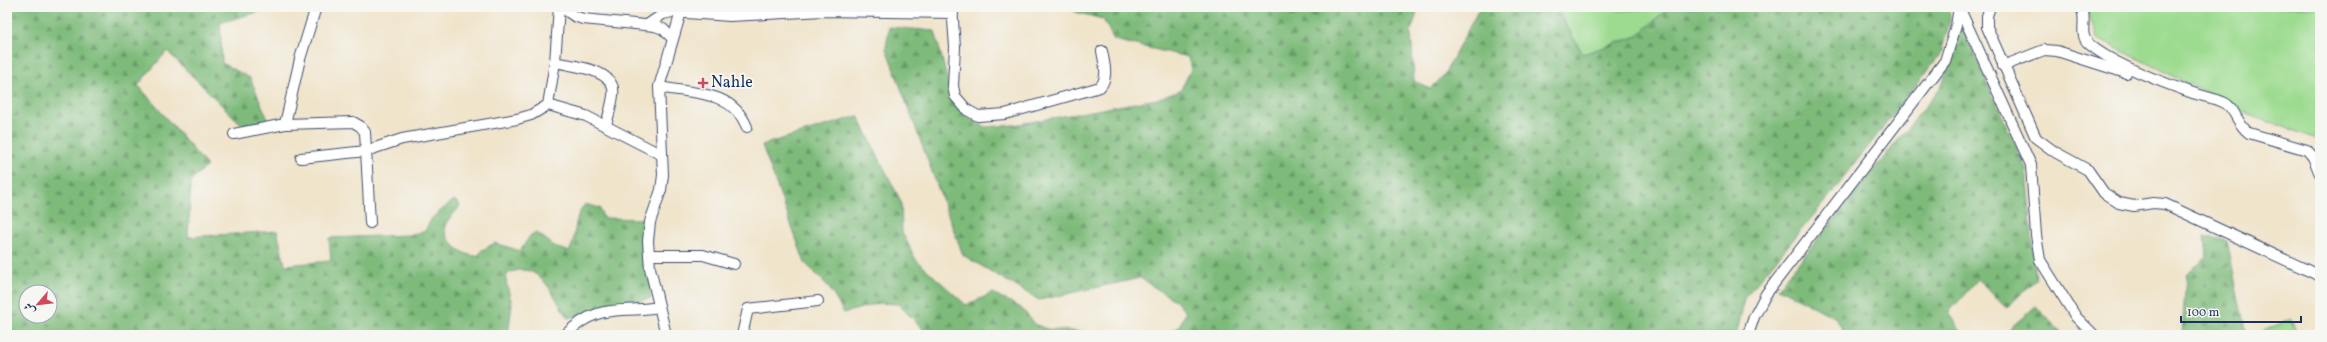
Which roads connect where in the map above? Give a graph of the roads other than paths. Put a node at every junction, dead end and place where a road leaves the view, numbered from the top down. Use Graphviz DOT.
graph roads {
  1 [pos="316,7"];
  2 [pos="560,7"];
  3 [pos="1959,7"];
  4 [pos="1990,7"];
  5 [pos="2080,7"];
  6 [pos="952,10"];
  7 [pos="681,12"];
  8 [pos="647,25"];
  9 [pos="672,38"];
  10 [pos="1102,51"];
  11 [pos="555,62"];
  12 [pos="2003,66"];
  13 [pos="2126,73"];
  14 [pos="658,87"];
  15 [pos="548,105"];
  16 [pos="286,124"];
  17 [pos="606,125"];
  18 [pos="747,128"];
  19 [pos="234,134"];
  20 [pos="366,151"];
  21 [pos="662,155"];
  22 [pos="301,158"];
  23 [pos="2320,174"];
  24 [pos="370,223"];
  25 [pos="649,255"];
  26 [pos="734,264"];
  27 [pos="2320,276"];
  28 [pos="818,302"];
  29 [pos="659,307"];
  30 [pos="2088,333"];
  31 [pos="565,335"];
  32 [pos="666,335"];
  33 [pos="742,335"];
  34 [pos="1748,335"];
  1 -- 16 [label="street"];
  2 -- 8 [label="street"];
  2 -- 11 [label="street"];
  3 -- 30 [label="street"];
  3 -- 34 [label="street"];
  4 -- 12 [label="street"];
  5 -- 23 [label="street"];
  6 -- 7 [label="street"];
  6 -- 10 [label="street"];
  7 -- 8 [label="street"];
  7 -- 9 [label="street"];
  8 -- 9 [label="street"];
  9 -- 14 [label="street"];
  11 -- 15 [label="street"];
  11 -- 17 [label="street"];
  12 -- 13 [label="street"];
  12 -- 27 [label="street"];
  14 -- 18 [label="street"];
  14 -- 21 [label="street"];
  15 -- 17 [label="street"];
  15 -- 20 [label="street"];
  16 -- 19 [label="street"];
  16 -- 20 [label="street"];
  17 -- 21 [label="street"];
  20 -- 22 [label="street"];
  20 -- 24 [label="street"];
  21 -- 25 [label="street"];
  25 -- 26 [label="street"];
  25 -- 29 [label="street"];
  28 -- 33 [label="street"];
  29 -- 31 [label="street"];
  29 -- 32 [label="street"];
}
